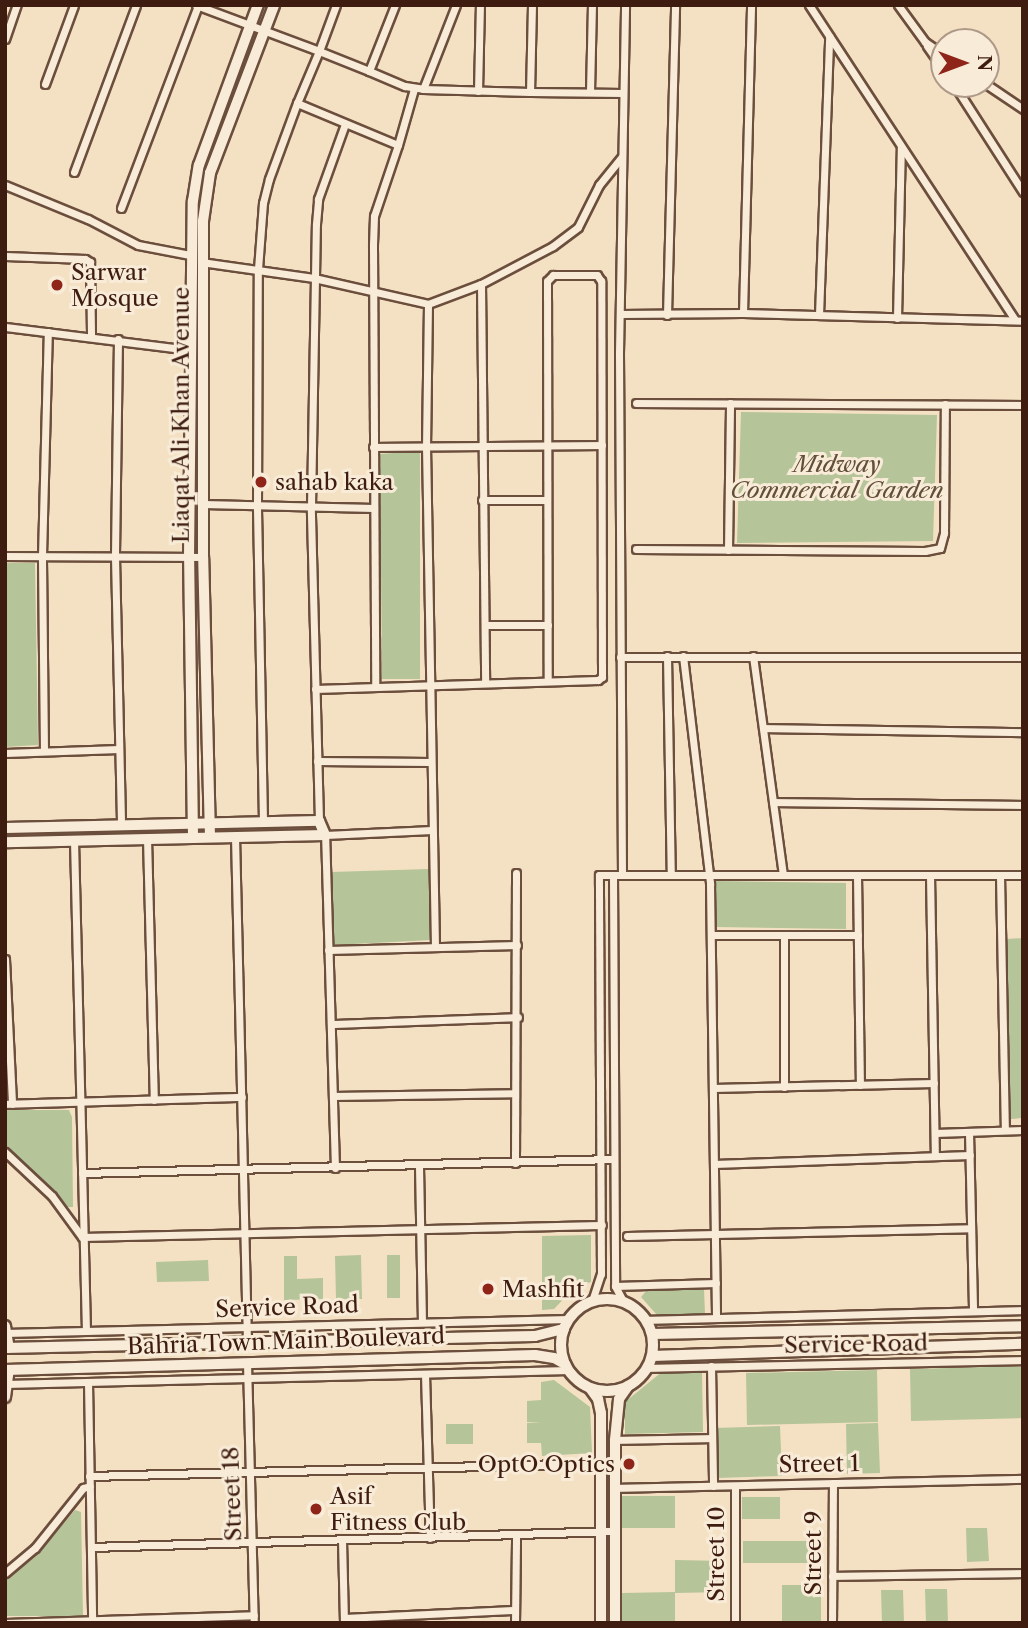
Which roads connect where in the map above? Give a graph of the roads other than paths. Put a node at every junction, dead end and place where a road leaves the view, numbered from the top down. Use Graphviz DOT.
graph roads {
  1 [pos="17,5"];
  2 [pos="74,5"];
  3 [pos="136,5"];
  4 [pos="258,5"];
  5 [pos="274,5"];
  6 [pos="336,5"];
  7 [pos="395,5"];
  8 [pos="456,5"];
  9 [pos="480,5"];
  10 [pos="532,5"];
  11 [pos="592,5"];
  12 [pos="625,5"];
  13 [pos="675,5"];
  14 [pos="751,5"];
  15 [pos="809,5"];
  16 [pos="898,5"];
  17 [pos="197,6"];
  18 [pos="251,25"];
  19 [pos="264,30"];
  20 [pos="829,37"];
  21 [pos="5,38"];
  22 [pos="925,42"];
  23 [pos="930,45"];
  24 [pos="930,49"];
  25 [pos="319,51"];
  26 [pos="369,71"];
  27 [pos="45,84"];
  28 [pos="414,89"];
  29 [pos="423,89"];
  30 [pos="478,91"];
  31 [pos="530,92"];
  32 [pos="590,92"];
  33 [pos="623,93"];
  34 [pos="1000,93"];
  35 [pos="963,98"];
  36 [pos="297,103"];
  37 [pos="1023,109"];
  38 [pos="345,124"];
  39 [pos="398,145"];
  40 [pos="901,147"];
  41 [pos="622,157"];
  42 [pos="74,172"];
  43 [pos="5,184"];
  44 [pos="1023,192"];
  45 [pos="121,208"];
  46 [pos="190,255"];
  47 [pos="5,256"];
  48 [pos="201,262"];
  49 [pos="258,269"];
  50 [pos="314,278"];
  51 [pos="481,284"];
  52 [pos="372,289"];
  53 [pos="428,304"];
  54 [pos="743,313"];
  55 [pos="620,314"];
  56 [pos="667,315"];
  57 [pos="818,315"];
  58 [pos="897,318"];
  59 [pos="1019,320"];
  60 [pos="5,327"];
  61 [pos="48,332"];
  62 [pos="91,336"];
  63 [pos="118,340"];
  64 [pos="189,350"];
  65 [pos="202,388"];
  66 [pos="189,389"];
  67 [pos="636,403"];
  68 [pos="730,403"];
  69 [pos="945,404"];
  70 [pos="1023,405"];
  71 [pos="602,445"];
  72 [pos="426,446"];
  73 [pos="482,446"];
  74 [pos="547,446"];
  75 [pos="373,447"];
  76 [pos="482,500"];
  77 [pos="547,500"];
  78 [pos="203,504"];
  79 [pos="257,505"];
  80 [pos="311,506"];
  81 [pos="374,508"];
  82 [pos="636,549"];
  83 [pos="728,550"];
  84 [pos="5,556"];
  85 [pos="42,556"];
  86 [pos="115,557"];
  87 [pos="189,557"];
  88 [pos="203,557"];
  89 [pos="485,625"];
  90 [pos="548,625"];
  91 [pos="667,656"];
  92 [pos="683,656"];
  93 [pos="753,656"];
  94 [pos="620,657"];
  95 [pos="1023,657"];
  96 [pos="548,680"];
  97 [pos="485,681"];
  98 [pos="429,684"];
  99 [pos="375,686"];
  100 [pos="315,689"];
  101 [pos="763,728"];
  102 [pos="1023,732"];
  103 [pos="118,749"];
  104 [pos="44,751"];
  105 [pos="5,753"];
  106 [pos="317,761"];
  107 [pos="430,762"];
  108 [pos="773,802"];
  109 [pos="1023,805"];
  110 [pos="263,821"];
  111 [pos="319,821"];
  112 [pos="193,822"];
  113 [pos="209,823"];
  114 [pos="121,825"];
  115 [pos="5,828"];
  116 [pos="432,830"];
  117 [pos="325,835"];
  118 [pos="235,836"];
  119 [pos="193,837"];
  120 [pos="209,837"];
  121 [pos="147,838"];
  122 [pos="74,841"];
  123 [pos="5,842"];
  124 [pos="516,873"];
  125 [pos="930,874"];
  126 [pos="618,875"];
  127 [pos="671,875"];
  128 [pos="709,875"];
  129 [pos="783,875"];
  130 [pos="857,875"];
  131 [pos="1000,875"];
  132 [pos="1023,875"];
  133 [pos="711,935"];
  134 [pos="784,935"];
  135 [pos="858,935"];
  136 [pos="517,945"];
  137 [pos="435,946"];
  138 [pos="328,950"];
  139 [pos="5,959"];
  140 [pos="518,1017"];
  141 [pos="331,1024"];
  142 [pos="934,1083"];
  143 [pos="860,1085"];
  144 [pos="784,1087"];
  145 [pos="713,1088"];
  146 [pos="514,1093"];
  147 [pos="333,1096"];
  148 [pos="242,1097"];
  149 [pos="154,1100"];
  150 [pos="81,1103"];
  151 [pos="8,1104"];
  152 [pos="1005,1130"];
  153 [pos="1023,1130"];
  154 [pos="969,1132"];
  155 [pos="935,1133"];
  156 [pos="5,1152"];
  157 [pos="970,1155"];
  158 [pos="935,1156"];
  159 [pos="614,1159"];
  160 [pos="601,1161"];
  161 [pos="515,1163"];
  162 [pos="714,1164"];
  163 [pos="419,1166"];
  164 [pos="335,1168"];
  165 [pos="243,1171"];
  166 [pos="82,1173"];
  167 [pos="602,1225"];
  168 [pos="971,1228"];
  169 [pos="420,1229"];
  170 [pos="245,1233"];
  171 [pos="627,1236"];
  172 [pos="715,1236"];
  173 [pos="82,1237"];
  174 [pos="716,1283"];
  175 [pos="615,1286"];
  176 [pos="592,1301"];
  177 [pos="623,1301"];
  178 [pos="1023,1310"];
  179 [pos="973,1311"];
  180 [pos="716,1318"];
  181 [pos="646,1320"];
  182 [pos="422,1322"];
  183 [pos="566,1324"];
  184 [pos="1023,1326"];
  185 [pos="247,1328"];
  186 [pos="6,1331"];
  187 [pos="86,1331"];
  188 [pos="652,1334"];
  189 [pos="247,1342"];
  190 [pos="1023,1344"];
  191 [pos="7,1348"];
  192 [pos="652,1356"];
  193 [pos="1023,1360"];
  194 [pos="247,1363"];
  195 [pos="711,1366"];
  196 [pos="567,1367"];
  197 [pos="647,1368"];
  198 [pos="7,1370"];
  199 [pos="425,1374"];
  200 [pos="248,1377"];
  201 [pos="88,1382"];
  202 [pos="6,1384"];
  203 [pos="628,1386"];
  204 [pos="590,1388"];
  205 [pos="5,1398"];
  206 [pos="712,1438"];
  207 [pos="615,1440"];
  208 [pos="601,1463"];
  209 [pos="427,1466"];
  210 [pos="250,1472"];
  211 [pos="89,1476"];
  212 [pos="1023,1479"];
  213 [pos="833,1483"];
  214 [pos="90,1486"];
  215 [pos="713,1486"];
  216 [pos="735,1486"];
  217 [pos="615,1488"];
  218 [pos="615,1531"];
  219 [pos="602,1532"];
  220 [pos="516,1535"];
  221 [pos="430,1538"];
  222 [pos="342,1540"];
  223 [pos="252,1543"];
  224 [pos="92,1547"];
  225 [pos="5,1573"];
  226 [pos="1023,1573"];
  227 [pos="832,1576"];
  228 [pos="515,1610"];
  229 [pos="254,1619"];
  230 [pos="170,1620"];
  231 [pos="344,1620"];
  232 [pos="92,1621"];
  233 [pos="5,1623"];
  234 [pos="20,1623"];
  235 [pos="515,1623"];
  236 [pos="601,1623"];
  237 [pos="615,1623"];
  238 [pos="735,1623"];
  239 [pos="832,1623"];
  1 -- 21 [label="street"];
  2 -- 27 [label="street"];
  3 -- 42 [label="street"];
  4 -- 18 [label="street, Liaqat Ali Khan Avenue"];
  5 -- 19 [label="street, Liaqat Ali Khan Avenue"];
  6 -- 25 [label="street"];
  7 -- 26 [label="street"];
  8 -- 29 [label="street"];
  9 -- 30 [label="street"];
  10 -- 31 [label="street"];
  11 -- 32 [label="street"];
  12 -- 33 [label="street"];
  13 -- 56 [label="street"];
  14 -- 54 [label="street"];
  15 -- 20 [label="street"];
  16 -- 22 [label="street"];
  17 -- 18 [label="street"];
  17 -- 45 [label="street"];
  18 -- 19 [label="street"];
  18 -- 46 [label="street, Liaqat Ali Khan Avenue"];
  19 -- 25 [label="street"];
  19 -- 48 [label="street, Liaqat Ali Khan Avenue"];
  20 -- 40 [label="street"];
  20 -- 57 [label="street"];
  22 -- 23 [label="street"];
  22 -- 24 [label="street"];
  25 -- 26 [label="street"];
  25 -- 36 [label="street"];
  26 -- 28 [label="street"];
  28 -- 29 [label="street"];
  28 -- 39 [label="street"];
  29 -- 30 [label="street"];
  30 -- 31 [label="street"];
  31 -- 32 [label="street"];
  32 -- 33 [label="street"];
  33 -- 41 [label="street"];
  34 -- 37 [label="street"];
  35 -- 44 [label="street"];
  36 -- 38 [label="street"];
  36 -- 49 [label="street"];
  38 -- 39 [label="street"];
  38 -- 50 [label="street"];
  39 -- 52 [label="street"];
  40 -- 58 [label="street"];
  40 -- 59 [label="street"];
  41 -- 51 [label="street"];
  41 -- 55 [label="street"];
  43 -- 46 [label="street"];
  46 -- 64 [label="street, Liaqat Ali Khan Avenue"];
  47 -- 62 [label="street"];
  48 -- 49 [label="street"];
  48 -- 65 [label="street, Liaqat Ali Khan Avenue"];
  49 -- 50 [label="street"];
  49 -- 79 [label="street"];
  50 -- 52 [label="street"];
  50 -- 80 [label="street"];
  51 -- 53 [label="street"];
  51 -- 73 [label="street"];
  52 -- 53 [label="street"];
  52 -- 75 [label="street"];
  53 -- 72 [label="street"];
  54 -- 56 [label="street"];
  54 -- 57 [label="street"];
  55 -- 56 [label="street"];
  55 -- 94 [label="street"];
  57 -- 58 [label="street"];
  58 -- 59 [label="street"];
  60 -- 61 [label="street"];
  61 -- 62 [label="street"];
  61 -- 85 [label="street"];
  62 -- 63 [label="street"];
  63 -- 64 [label="street"];
  63 -- 86 [label="street"];
  64 -- 66 [label="street, Liaqat Ali Khan Avenue"];
  65 -- 66 [label="street"];
  65 -- 78 [label="street, Liaqat Ali Khan Avenue"];
  66 -- 87 [label="street, Liaqat Ali Khan Avenue"];
  67 -- 68 [label="street"];
  68 -- 69 [label="street"];
  68 -- 83 [label="street"];
  69 -- 70 [label="street"];
  69 -- 83 [label="street"];
  71 -- 74 [label="street"];
  71 -- 74 [label="street"];
  71 -- 96 [label="street"];
  72 -- 73 [label="street"];
  72 -- 75 [label="street"];
  72 -- 98 [label="street"];
  73 -- 74 [label="street"];
  73 -- 76 [label="street"];
  74 -- 77 [label="street"];
  75 -- 81 [label="street"];
  76 -- 77 [label="street"];
  76 -- 89 [label="street"];
  77 -- 90 [label="street"];
  78 -- 79 [label="street"];
  78 -- 88 [label="street, Liaqat Ali Khan Avenue"];
  79 -- 80 [label="street"];
  79 -- 110 [label="street"];
  80 -- 81 [label="street"];
  80 -- 100 [label="street"];
  81 -- 99 [label="street"];
  82 -- 83 [label="street"];
  84 -- 85 [label="street"];
  85 -- 86 [label="street"];
  85 -- 104 [label="street"];
  86 -- 87 [label="street"];
  86 -- 103 [label="street"];
  87 -- 88 [label="street"];
  87 -- 112 [label="street, Liaqat Ali Khan Avenue"];
  88 -- 113 [label="street, Liaqat Ali Khan Avenue"];
  89 -- 90 [label="street"];
  89 -- 97 [label="street"];
  90 -- 96 [label="street"];
  91 -- 92 [label="street"];
  91 -- 94 [label="street"];
  91 -- 127 [label="street"];
  92 -- 93 [label="street"];
  92 -- 128 [label="street"];
  93 -- 95 [label="street"];
  93 -- 101 [label="street"];
  94 -- 126 [label="street"];
  96 -- 97 [label="street"];
  97 -- 98 [label="street"];
  98 -- 99 [label="street"];
  98 -- 107 [label="street"];
  99 -- 100 [label="street"];
  100 -- 106 [label="street"];
  101 -- 102 [label="street"];
  101 -- 108 [label="street"];
  103 -- 104 [label="street"];
  103 -- 114 [label="street"];
  104 -- 105 [label="street"];
  106 -- 107 [label="street"];
  106 -- 111 [label="street"];
  107 -- 116 [label="street"];
  108 -- 109 [label="street"];
  108 -- 129 [label="street"];
  110 -- 111 [label="street"];
  110 -- 113 [label="street"];
  111 -- 117 [label="street"];
  112 -- 113 [label="street"];
  112 -- 114 [label="street"];
  112 -- 119 [label="street, Liaqat Ali Khan Avenue"];
  113 -- 120 [label="street, Liaqat Ali Khan Avenue"];
  114 -- 115 [label="street"];
  116 -- 117 [label="street"];
  116 -- 137 [label="street"];
  117 -- 118 [label="street"];
  117 -- 138 [label="street"];
  118 -- 120 [label="street"];
  118 -- 148 [label="street"];
  119 -- 120 [label="street"];
  119 -- 121 [label="street"];
  121 -- 122 [label="street"];
  121 -- 149 [label="street"];
  122 -- 123 [label="street"];
  122 -- 150 [label="street"];
  124 -- 136 [label="street"];
  125 -- 130 [label="street"];
  125 -- 131 [label="street"];
  125 -- 142 [label="street"];
  126 -- 127 [label="street"];
  126 -- 159 [label="street"];
  126 -- 160 [label="street"];
  127 -- 128 [label="street"];
  128 -- 129 [label="street"];
  128 -- 133 [label="street"];
  129 -- 130 [label="street"];
  130 -- 135 [label="street"];
  131 -- 132 [label="street"];
  131 -- 152 [label="street"];
  133 -- 134 [label="street"];
  133 -- 145 [label="street"];
  134 -- 135 [label="street"];
  134 -- 144 [label="street"];
  135 -- 143 [label="street"];
  136 -- 137 [label="street"];
  136 -- 140 [label="street"];
  137 -- 138 [label="street"];
  138 -- 141 [label="street"];
  139 -- 151 [label="street"];
  140 -- 141 [label="street"];
  140 -- 146 [label="street"];
  141 -- 147 [label="street"];
  142 -- 143 [label="street"];
  142 -- 155 [label="street"];
  143 -- 144 [label="street"];
  144 -- 145 [label="street"];
  145 -- 162 [label="street"];
  146 -- 147 [label="street"];
  146 -- 161 [label="street"];
  147 -- 164 [label="street"];
  148 -- 149 [label="street"];
  148 -- 165 [label="street"];
  149 -- 150 [label="street"];
  150 -- 151 [label="street"];
  150 -- 166 [label="street"];
  152 -- 153 [label="street"];
  152 -- 154 [label="street"];
  154 -- 155 [label="street"];
  154 -- 157 [label="street"];
  155 -- 158 [label="street"];
  156 -- 173 [label="street"];
  157 -- 158 [label="street"];
  157 -- 168 [label="street"];
  158 -- 162 [label="street"];
  159 -- 160 [label="street"];
  159 -- 175 [label="street"];
  160 -- 161 [label="street"];
  160 -- 167 [label="street"];
  161 -- 163 [label="street"];
  162 -- 172 [label="street"];
  163 -- 164 [label="street"];
  163 -- 169 [label="street"];
  164 -- 165 [label="street"];
  165 -- 166 [label="street"];
  165 -- 170 [label="street"];
  166 -- 173 [label="street"];
  167 -- 169 [label="street"];
  167 -- 176 [label="street"];
  168 -- 172 [label="street"];
  168 -- 179 [label="street"];
  169 -- 170 [label="street"];
  169 -- 182 [label="street"];
  170 -- 173 [label="street"];
  170 -- 185 [label="street"];
  171 -- 172 [label="street"];
  172 -- 174 [label="street"];
  173 -- 187 [label="street"];
  174 -- 175 [label="street"];
  174 -- 180 [label="street"];
  175 -- 177 [label="street"];
  176 -- 177 [label="street"];
  176 -- 183 [label="street"];
  177 -- 181 [label="street"];
  178 -- 179 [label="street"];
  179 -- 180 [label="street"];
  180 -- 181 [label="street"];
  181 -- 188 [label="street"];
  182 -- 183 [label="street, Service Road"];
  182 -- 185 [label="street, Service Road"];
  183 -- 189 [label="street, Bahria Town Main Boulevard"];
  183 -- 196 [label="street"];
  184 -- 188 [label="street"];
  185 -- 187 [label="street, Service Road"];
  185 -- 189 [label="street"];
  186 -- 187 [label="street, Service Road"];
  186 -- 191 [label="street"];
  188 -- 192 [label="street"];
  189 -- 191 [label="street, Bahria Town Main Boulevard"];
  190 -- 192 [label="street"];
  192 -- 197 [label="street"];
  193 -- 195 [label="street, Service Road"];
  194 -- 196 [label="street, Bahria Town Main Boulevard"];
  194 -- 198 [label="street, Bahria Town Main Boulevard"];
  194 -- 200 [label="street, Street 18"];
  195 -- 197 [label="street, Service Road"];
  195 -- 206 [label="street"];
  196 -- 199 [label="street"];
  196 -- 204 [label="street"];
  197 -- 203 [label="street"];
  198 -- 202 [label="street"];
  199 -- 200 [label="street"];
  199 -- 209 [label="street"];
  200 -- 201 [label="street"];
  200 -- 210 [label="street, Street 18"];
  201 -- 202 [label="street"];
  201 -- 211 [label="street"];
  202 -- 205 [label="street"];
  203 -- 204 [label="street"];
  203 -- 207 [label="street"];
  204 -- 208 [label="street"];
  206 -- 207 [label="street"];
  206 -- 215 [label="street"];
  207 -- 217 [label="street"];
  208 -- 209 [label="street"];
  208 -- 219 [label="street"];
  209 -- 210 [label="street"];
  209 -- 221 [label="street"];
  210 -- 211 [label="street"];
  210 -- 223 [label="street, Street 18"];
  211 -- 214 [label="street"];
  212 -- 213 [label="street, Street 1"];
  213 -- 216 [label="street, Street 1"];
  213 -- 227 [label="street, Street 9"];
  214 -- 224 [label="street"];
  214 -- 225 [label="street"];
  215 -- 216 [label="street, Street 1"];
  215 -- 217 [label="street, Street 1"];
  216 -- 238 [label="street, Street 10"];
  217 -- 218 [label="street"];
  218 -- 219 [label="street"];
  218 -- 237 [label="street"];
  219 -- 220 [label="street"];
  219 -- 236 [label="street"];
  220 -- 221 [label="street"];
  220 -- 228 [label="street"];
  221 -- 222 [label="street"];
  222 -- 223 [label="street"];
  222 -- 231 [label="street"];
  223 -- 224 [label="street"];
  223 -- 229 [label="street, Street 18"];
  224 -- 232 [label="street"];
  226 -- 227 [label="street"];
  227 -- 239 [label="street, Street 9"];
  228 -- 231 [label="street"];
  228 -- 235 [label="street"];
  229 -- 230 [label="street"];
  230 -- 232 [label="street"];
  232 -- 234 [label="street"];
  233 -- 234 [label="street"];
}
